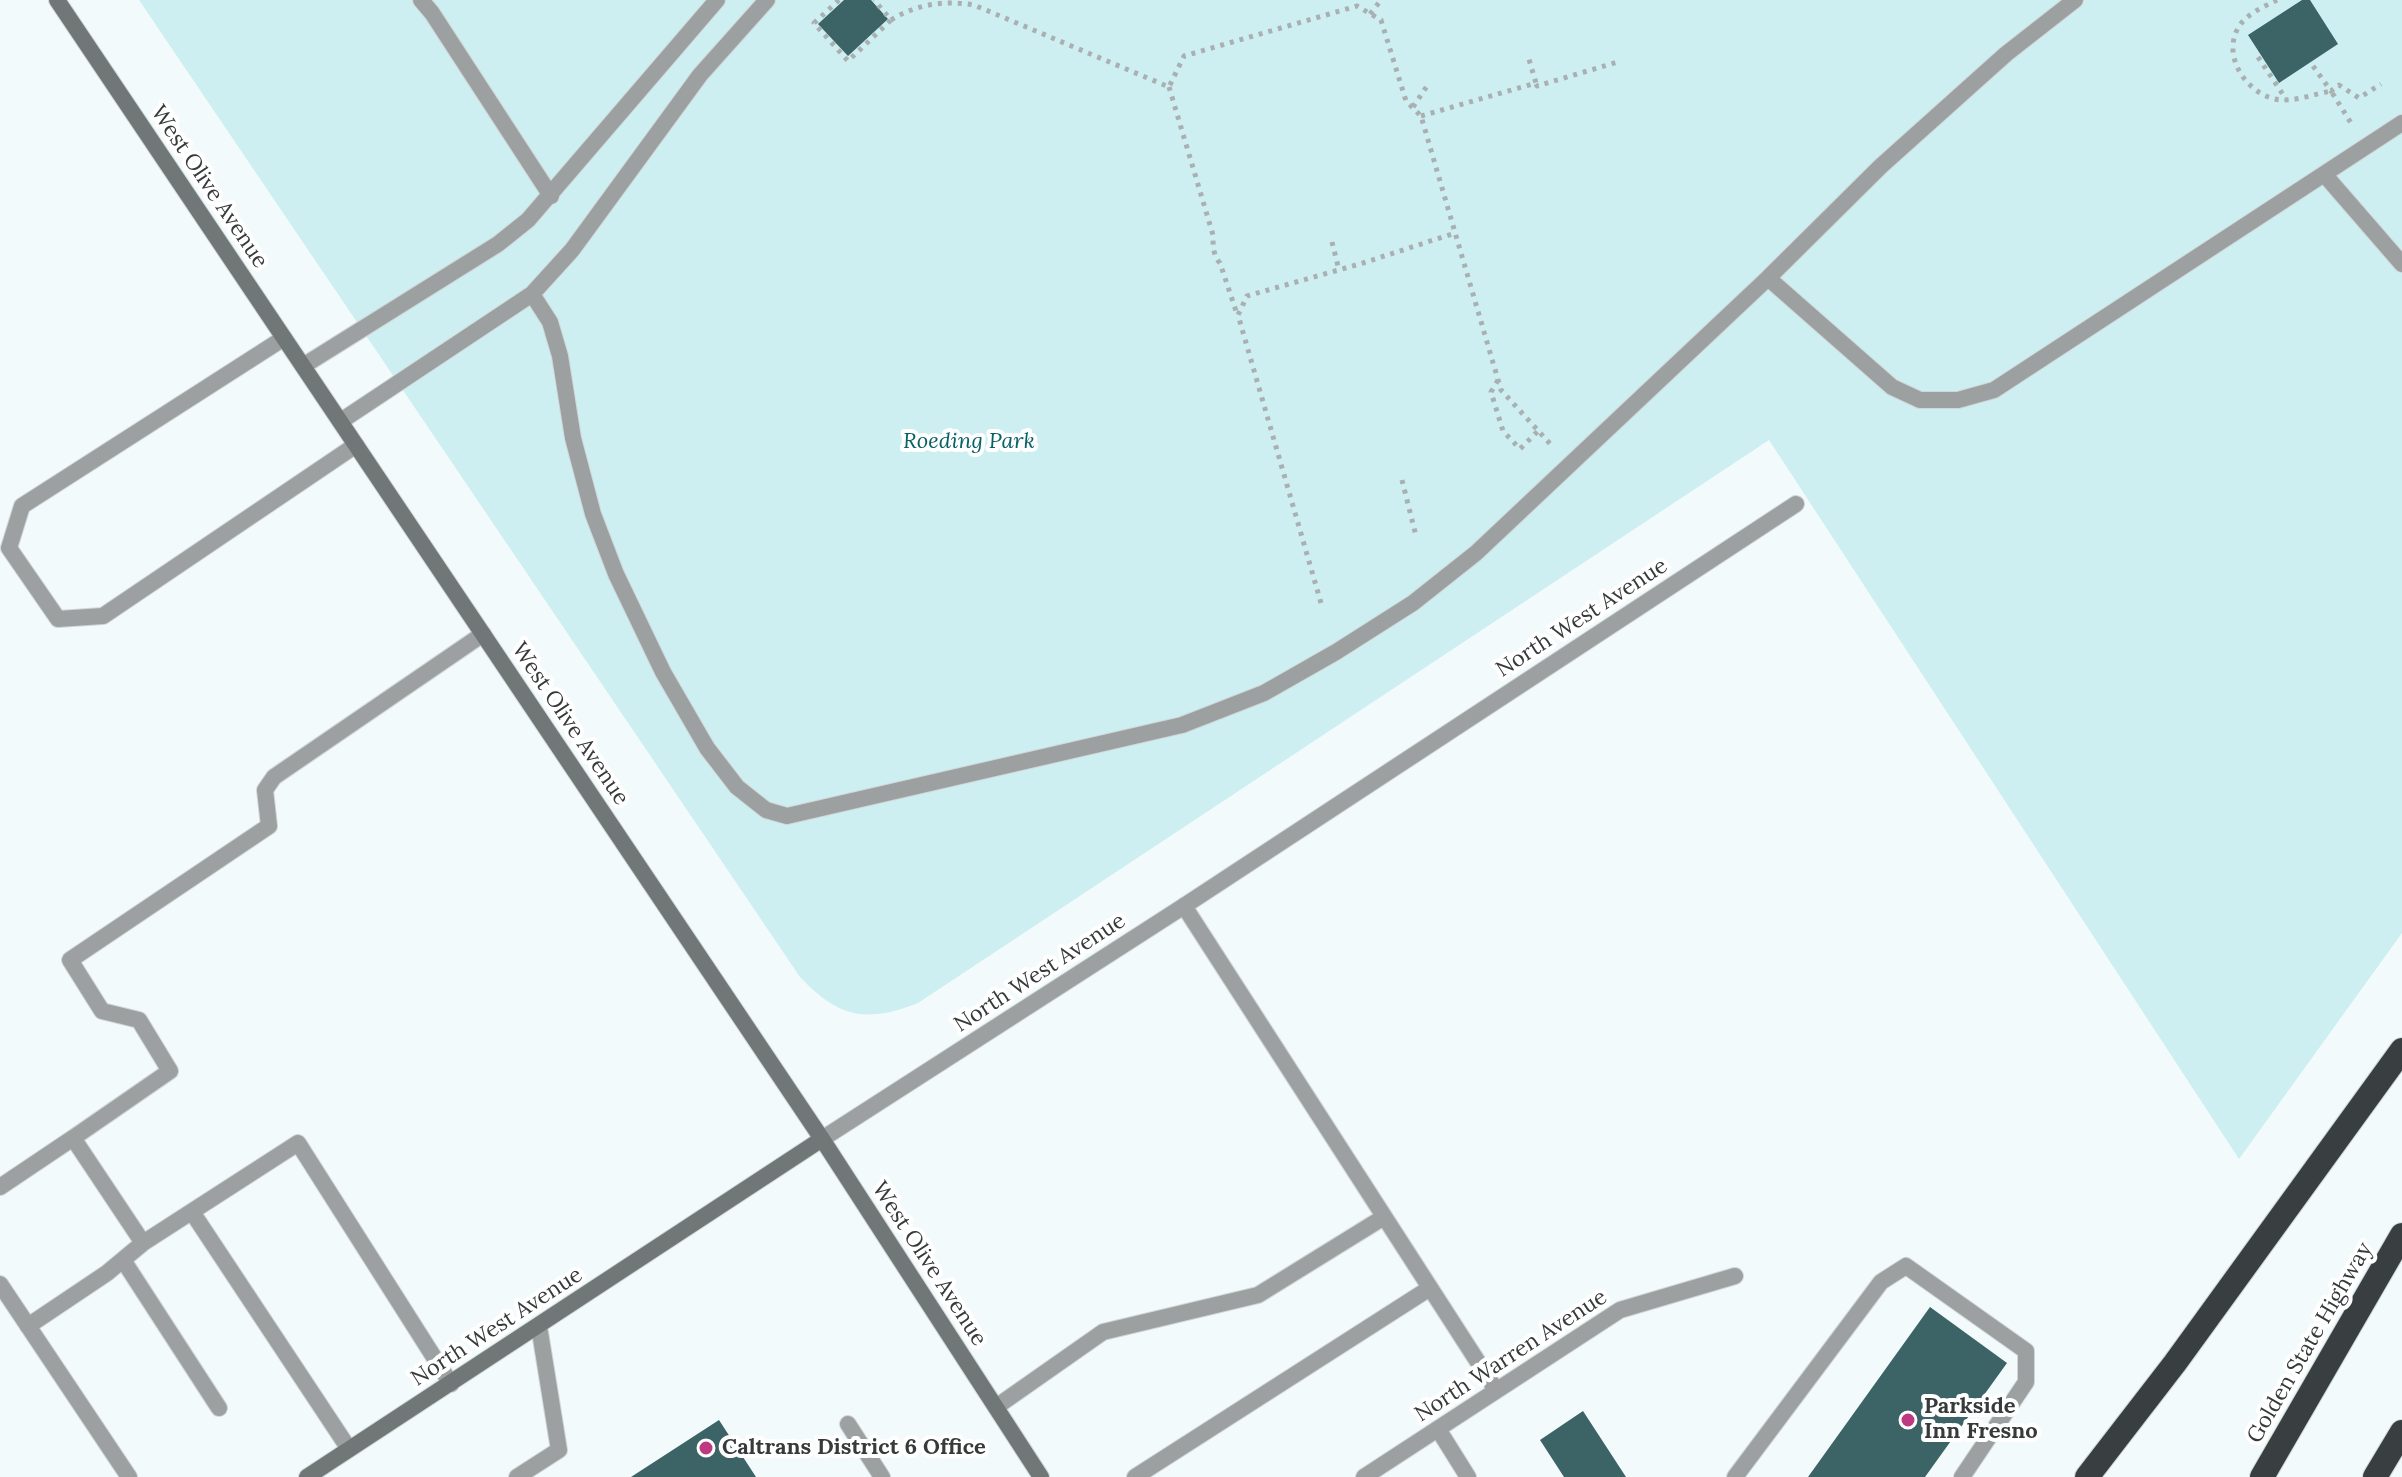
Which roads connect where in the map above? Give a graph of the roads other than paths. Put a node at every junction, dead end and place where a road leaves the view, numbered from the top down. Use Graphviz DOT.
graph roads {
  1 [pos="57,0"];
  2 [pos="421,0"];
  3 [pos="717,0"];
  4 [pos="767,0"];
  5 [pos="2075,0"];
  6 [pos="2402,123"];
  7 [pos="2324,174"];
  8 [pos="551,196"];
  9 [pos="2402,264"];
  10 [pos="1768,278"];
  11 [pos="532,294"];
  12 [pos="284,338"];
  13 [pos="303,366"];
  14 [pos="341,421"];
  15 [pos="356,445"];
  16 [pos="1796,504"];
  17 [pos="483,634"];
  18 [pos="1184,906"];
  19 [pos="2402,1050"];
  20 [pos="73,1138"];
  21 [pos="822,1139"];
  22 [pos="0,1187"];
  23 [pos="192,1212"];
  24 [pos="1384,1217"];
  25 [pos="2402,1235"];
  26 [pos="143,1243"];
  27 [pos="123,1260"];
  28 [pos="1735,1276"];
  29 [pos="0,1284"];
  30 [pos="1430,1288"];
  31 [pos="28,1326"];
  32 [pos="539,1326"];
  33 [pos="451,1384"];
  34 [pos="1496,1390"];
  35 [pos="996,1407"];
  36 [pos="219,1408"];
  37 [pos="848,1424"];
  38 [pos="1438,1429"];
  39 [pos="2402,1432"];
  40 [pos="349,1449"];
  41 [pos="129,1477"];
  42 [pos="307,1477"];
  43 [pos="517,1477"];
  44 [pos="882,1477"];
  45 [pos="1041,1477"];
  46 [pos="1135,1477"];
  47 [pos="1364,1477"];
  48 [pos="1468,1477"];
  49 [pos="1735,1477"];
  50 [pos="1962,1477"];
  51 [pos="2087,1477"];
  52 [pos="2262,1477"];
  53 [pos="2375,1477"];
  1 -- 12 [label="main road, West Olive Avenue"];
  2 -- 8 [label="street"];
  3 -- 8 [label="street"];
  4 -- 11 [label="street"];
  5 -- 10 [label="street"];
  6 -- 7 [label="street"];
  7 -- 9 [label="street"];
  7 -- 10 [label="street"];
  8 -- 13 [label="street"];
  10 -- 11 [label="street"];
  11 -- 14 [label="street"];
  12 -- 13 [label="main road, West Olive Avenue"];
  12 -- 15 [label="street"];
  13 -- 14 [label="main road, West Olive Avenue"];
  14 -- 15 [label="main road, West Olive Avenue"];
  15 -- 17 [label="main road, West Olive Avenue"];
  16 -- 18 [label="street, North West Avenue"];
  17 -- 20 [label="street"];
  17 -- 21 [label="main road, West Olive Avenue"];
  18 -- 21 [label="street, North West Avenue"];
  18 -- 24 [label="street"];
  19 -- 51 [label="highway"];
  20 -- 22 [label="street"];
  20 -- 26 [label="street"];
  21 -- 32 [label="main road, North West Avenue"];
  21 -- 35 [label="main road, West Olive Avenue"];
  23 -- 26 [label="street"];
  23 -- 33 [label="street"];
  23 -- 40 [label="street"];
  24 -- 30 [label="street"];
  24 -- 35 [label="street"];
  25 -- 52 [label="highway, Golden State Highway"];
  26 -- 27 [label="street"];
  27 -- 31 [label="street"];
  27 -- 36 [label="street"];
  28 -- 34 [label="street, North Warren Avenue"];
  29 -- 31 [label="street"];
  30 -- 34 [label="street"];
  30 -- 46 [label="street"];
  31 -- 41 [label="street"];
  32 -- 33 [label="main road, North West Avenue"];
  32 -- 43 [label="street"];
  33 -- 40 [label="main road, North West Avenue"];
  34 -- 38 [label="street, North Warren Avenue"];
  35 -- 45 [label="main road, West Olive Avenue"];
  37 -- 44 [label="street"];
  38 -- 47 [label="street, North Warren Avenue"];
  38 -- 48 [label="street"];
  39 -- 53 [label="highway"];
  40 -- 42 [label="main road, North West Avenue"];
  49 -- 50 [label="street"];
}
